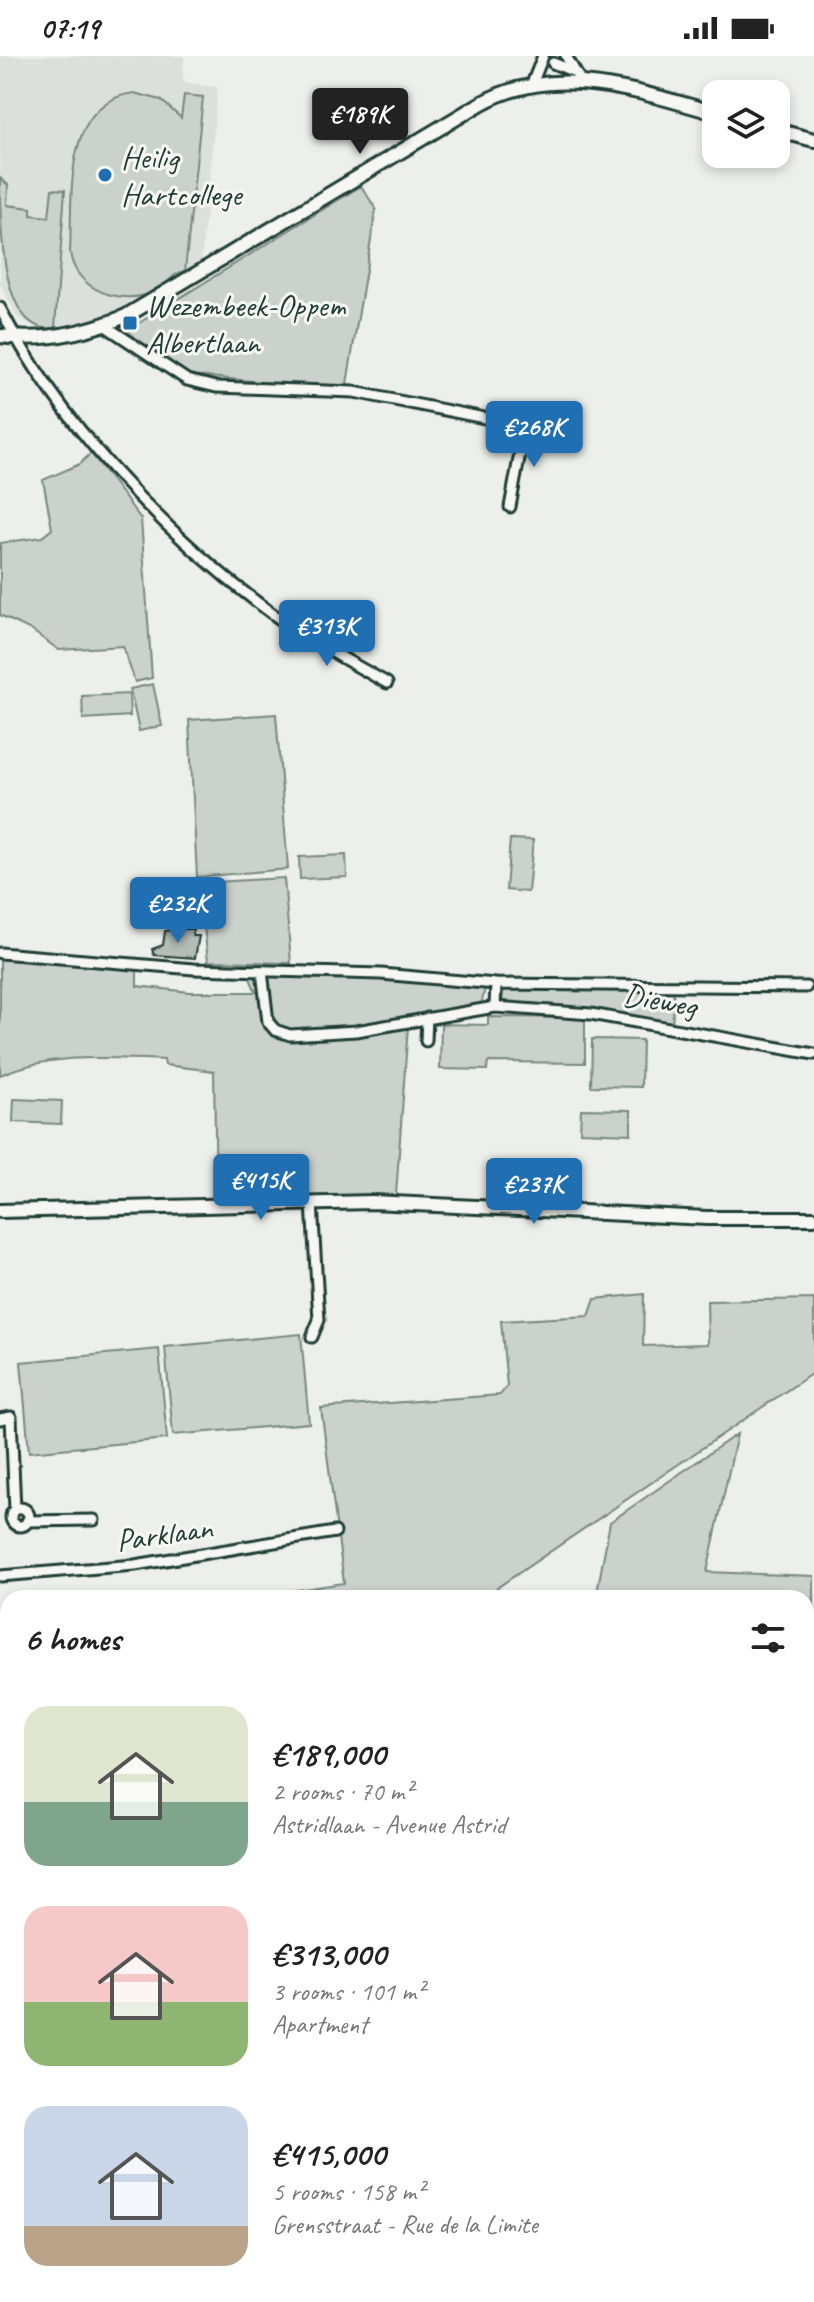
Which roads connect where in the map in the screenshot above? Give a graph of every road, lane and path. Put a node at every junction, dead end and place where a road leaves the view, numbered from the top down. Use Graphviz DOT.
graph roads {
  1 [pos="566,56"];
  2 [pos="538,57"];
  3 [pos="553,63"];
  4 [pos="578,77"];
  5 [pos="532,84"];
  6 [pos="702,109"];
  7 [pos="790,134"];
  8 [pos="814,140"];
  9 [pos="0,308"];
  10 [pos="104,325"];
  11 [pos="0,336"];
  12 [pos="16,338"];
  13 [pos="510,507"];
  14 [pos="387,683"];
  15 [pos="0,953"];
  16 [pos="262,971"];
  17 [pos="496,984"];
  18 [pos="806,987"];
  19 [pos="495,1007"];
  20 [pos="427,1018"];
  21 [pos="426,1041"];
  22 [pos="814,1054"];
  23 [pos="312,1203"];
  24 [pos="0,1211"];
  25 [pos="814,1218"];
  26 [pos="312,1337"];
  27 [pos="0,1419"];
  28 [pos="94,1520"];
  29 [pos="335,1532"];
  30 [pos="0,1576"];
  1 -- 4 [label="street"];
  2 -- 5 [label="street"];
  3 -- 4 [label="street"];
  4 -- 5 [label="street"];
  4 -- 6 [label="street"];
  5 -- 10 [label="street"];
  7 -- 8 [label="street"];
  9 -- 12 [label="street"];
  10 -- 12 [label="street"];
  10 -- 13 [label="street"];
  11 -- 12 [label="street"];
  12 -- 14 [label="street"];
  15 -- 16 [label="street"];
  16 -- 17 [label="street"];
  16 -- 20 [label="street, Dieweg"];
  17 -- 18 [label="street"];
  17 -- 19 [label="street"];
  19 -- 20 [label="street, Dieweg"];
  19 -- 22 [label="street, Dieweg"];
  20 -- 21 [label="street"];
  23 -- 24 [label="street"];
  23 -- 25 [label="street"];
  23 -- 26 [label="street"];
  27 -- 28 [label="street"];
  29 -- 30 [label="street, Parklaan"];
}
